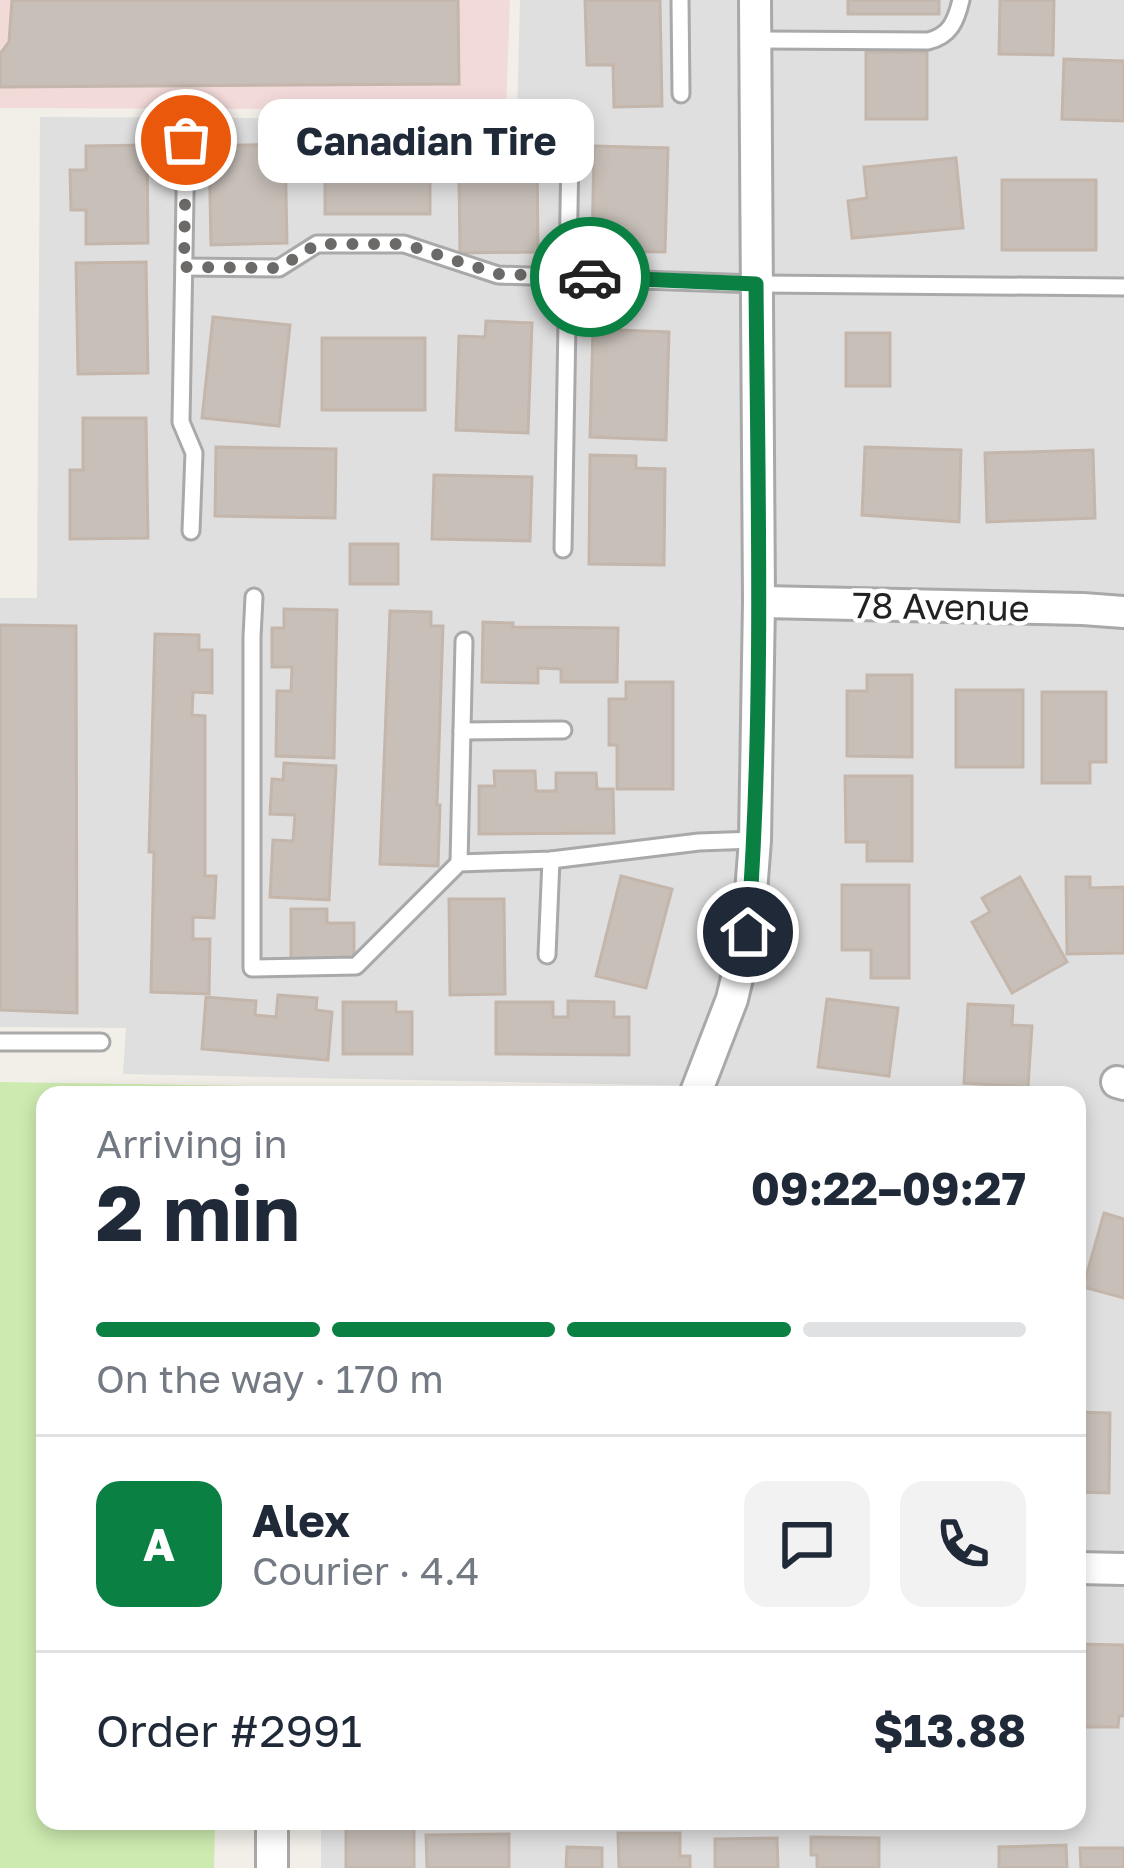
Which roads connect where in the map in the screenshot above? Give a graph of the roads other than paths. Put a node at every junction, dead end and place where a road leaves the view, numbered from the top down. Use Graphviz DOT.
graph roads {
  1 [pos="680,0"];
  2 [pos="755,0"];
  3 [pos="961,0"];
  4 [pos="755,40"];
  5 [pos="681,94"];
  6 [pos="186,140"];
  7 [pos="570,153"];
  8 [pos="184,267"];
  9 [pos="567,277"];
  10 [pos="756,284"];
  11 [pos="1124,286"];
  12 [pos="191,531"];
  13 [pos="563,549"];
  14 [pos="254,597"];
  15 [pos="759,602"];
  16 [pos="1124,612"];
  17 [pos="464,641"];
  18 [pos="562,730"];
  19 [pos="462,731"];
  20 [pos="755,840"];
  21 [pos="551,860"];
  22 [pos="459,863"];
  23 [pos="547,955"];
  24 [pos="0,1042"];
  25 [pos="100,1042"];
  26 [pos="698,1086"];
  27 [pos="1086,1568"];
  28 [pos="1124,1569"];
  29 [pos="272,1830"];
  30 [pos="272,1868"];
  1 -- 5 [label="lane"];
  2 -- 4 [label="street"];
  3 -- 4 [label="lane"];
  4 -- 10 [label="street"];
  6 -- 8 [label="lane"];
  7 -- 9 [label="lane"];
  8 -- 9 [label="lane"];
  8 -- 12 [label="lane"];
  9 -- 10 [label="lane"];
  9 -- 13 [label="lane"];
  10 -- 11 [label="lane"];
  10 -- 15 [label="street"];
  14 -- 22 [label="lane"];
  15 -- 16 [label="street, 78 Avenue"];
  15 -- 20 [label="street"];
  17 -- 19 [label="lane"];
  18 -- 19 [label="lane"];
  19 -- 22 [label="lane"];
  20 -- 21 [label="lane"];
  20 -- 26 [label="street"];
  21 -- 22 [label="lane"];
  21 -- 23 [label="lane"];
  24 -- 25 [label="lane"];
  27 -- 28 [label="street"];
  29 -- 30 [label="street"];
}
